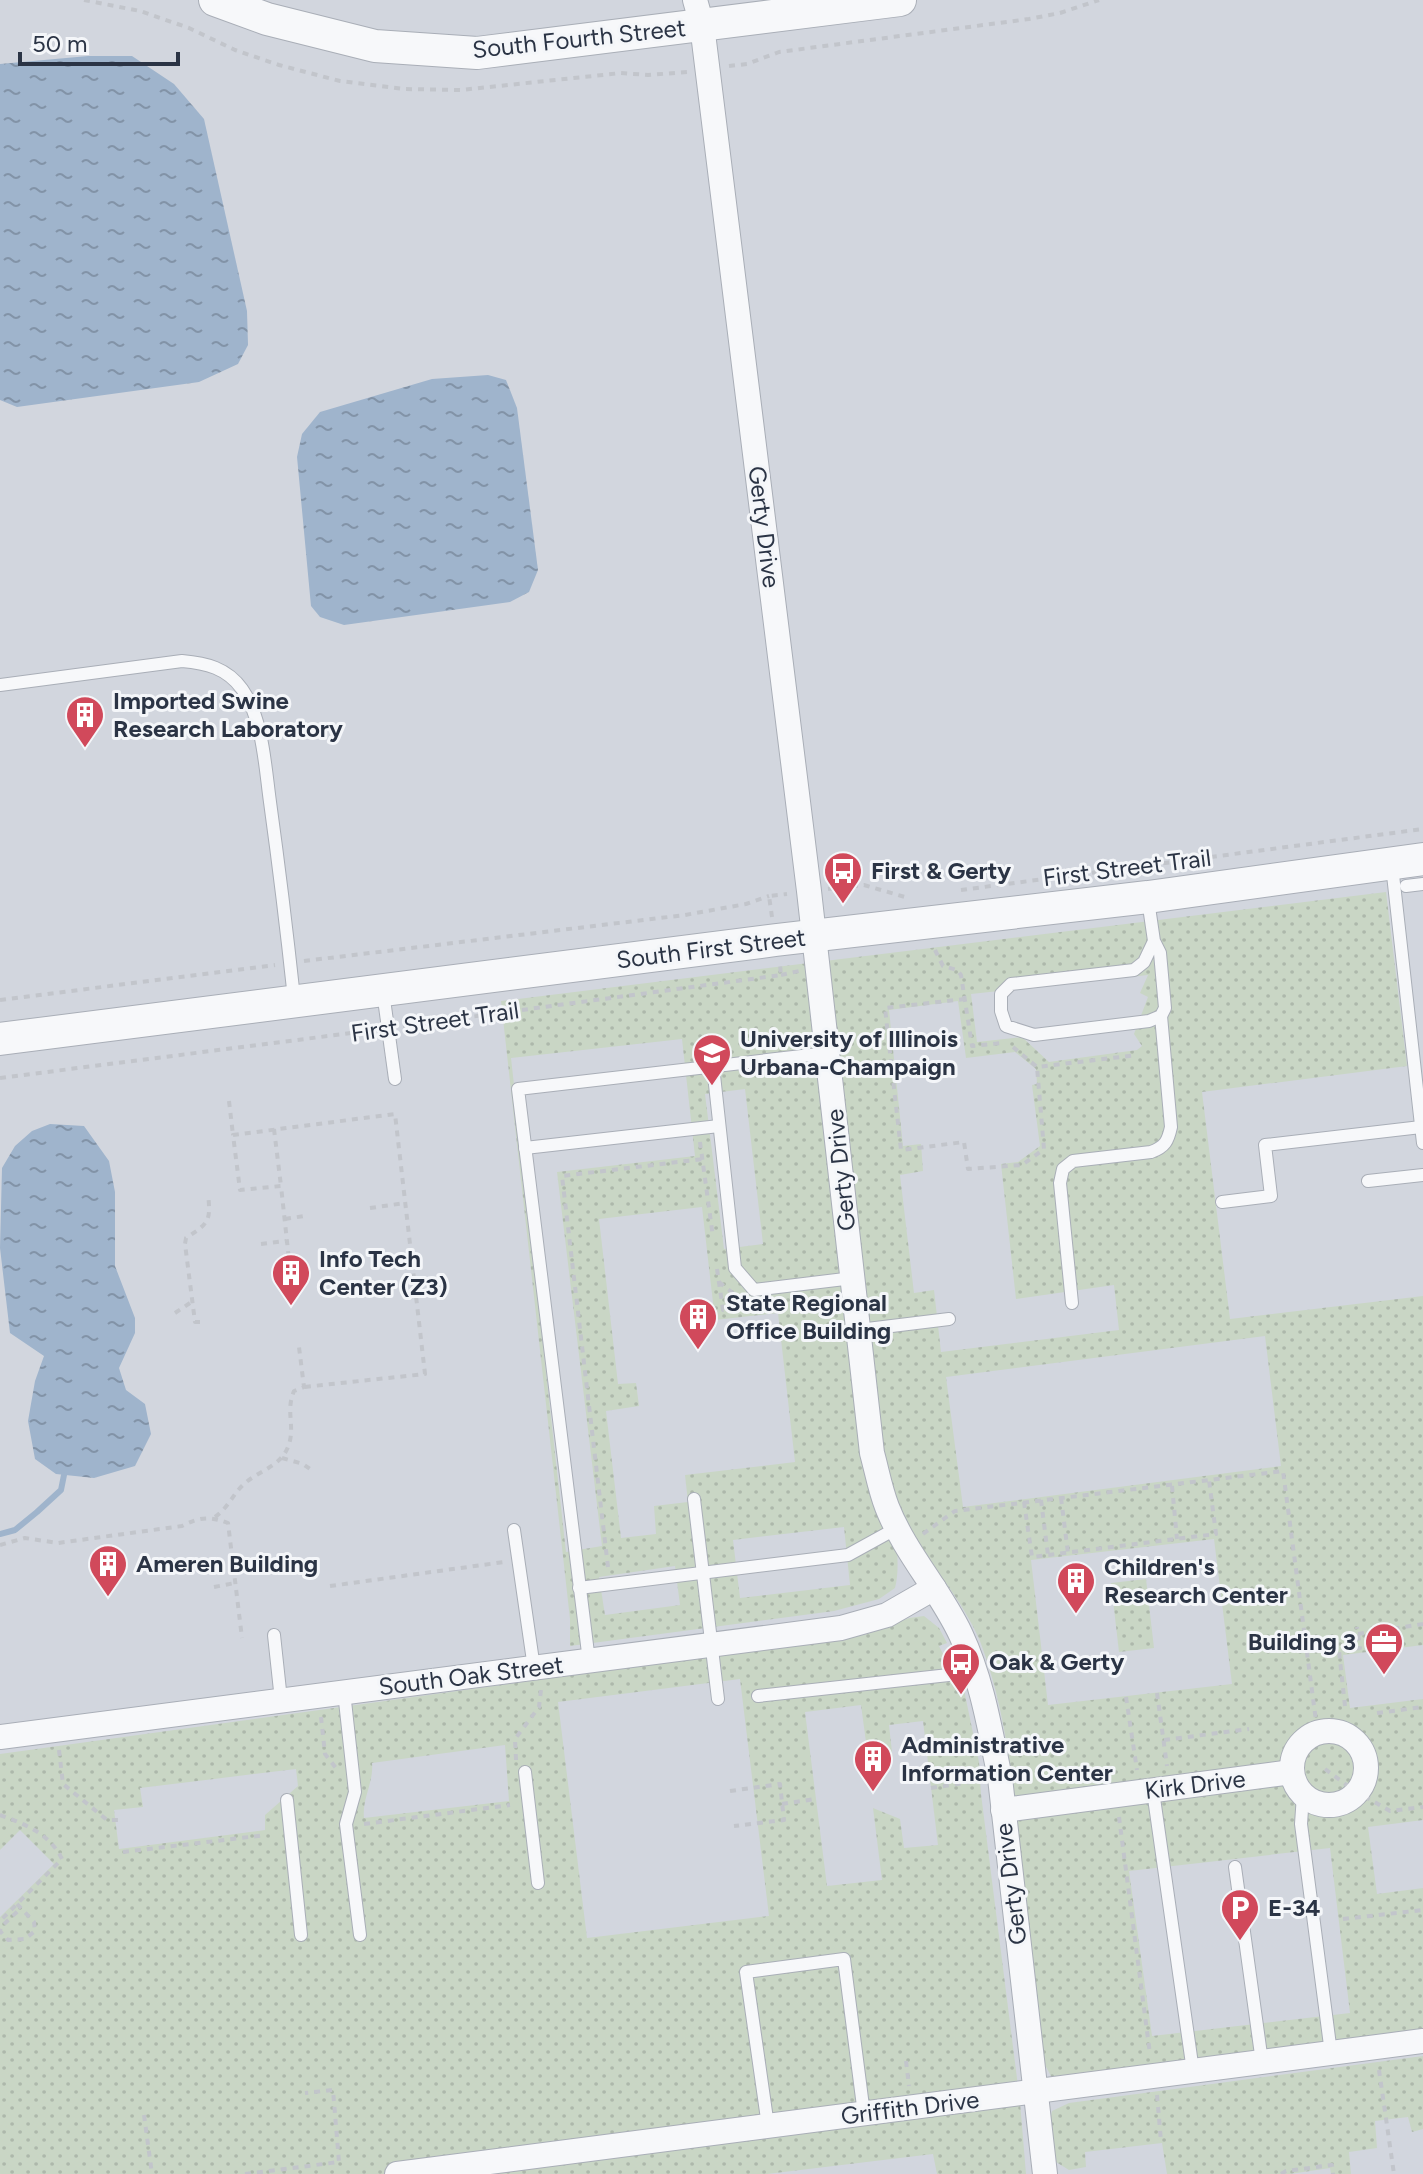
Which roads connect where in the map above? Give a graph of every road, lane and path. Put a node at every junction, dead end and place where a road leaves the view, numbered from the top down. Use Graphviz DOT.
graph roads {
  1 [pos="215,0"];
  2 [pos="900,0"];
  3 [pos="1099,0"];
  4 [pos="699,12"];
  5 [pos="729,66"];
  6 [pos="0,685"];
  7 [pos="1423,829"];
  8 [pos="1407,869"];
  9 [pos="1423,884"];
  10 [pos="832,888"];
  11 [pos="950,891"];
  12 [pos="778,895"];
  13 [pos="920,895"];
  14 [pos="769,896"];
  15 [pos="1148,897"];
  16 [pos="814,935"];
  17 [pos="776,940"];
  18 [pos="1154,941"];
  19 [pos="306,961"];
  20 [pos="275,965"];
  21 [pos="383,992"];
  22 [pos="965,999"];
  23 [pos="0,1000"];
  24 [pos="295,1002"];
  25 [pos="1161,1016"];
  26 [pos="388,1028"];
  27 [pos="0,1039"];
  28 [pos="828,1053"];
  29 [pos="713,1066"];
  30 [pos="1037,1067"];
  31 [pos="894,1072"];
  32 [pos="0,1078"];
  33 [pos="831,1078"];
  34 [pos="395,1079"];
  35 [pos="229,1101"];
  36 [pos="1421,1102"];
  37 [pos="719,1126"];
  38 [pos="1421,1127"];
  39 [pos="274,1129"];
  40 [pos="233,1135"];
  41 [pos="1423,1143"];
  42 [pos="525,1148"];
  43 [pos="703,1159"];
  44 [pos="1423,1175"];
  45 [pos="1368,1181"];
  46 [pos="281,1186"];
  47 [pos="208,1194"];
  48 [pos="1222,1202"];
  49 [pos="405,1203"];
  50 [pos="370,1208"];
  51 [pos="304,1216"];
  52 [pos="285,1219"];
  53 [pos="287,1241"];
  54 [pos="261,1244"];
  55 [pos="290,1269"];
  56 [pos="853,1278"];
  57 [pos="414,1281"];
  58 [pos="380,1286"];
  59 [pos="193,1301"];
  60 [pos="1072,1303"];
  61 [pos="175,1313"];
  62 [pos="949,1319"];
  63 [pos="200,1322"];
  64 [pos="859,1330"];
  65 [pos="299,1347"];
  66 [pos="304,1387"];
  67 [pos="288,1412"];
  68 [pos="282,1416"];
  69 [pos="282,1458"];
  70 [pos="310,1469"];
  71 [pos="1209,1480"];
  72 [pos="1172,1485"];
  73 [pos="1061,1498"];
  74 [pos="694,1499"];
  75 [pos="1041,1500"];
  76 [pos="1024,1502"];
  77 [pos="213,1518"];
  78 [pos="514,1530"];
  79 [pos="902,1537"];
  80 [pos="1177,1539"];
  81 [pos="0,1545"];
  82 [pos="1068,1553"];
  83 [pos="1048,1555"];
  84 [pos="518,1560"];
  85 [pos="608,1567"];
  86 [pos="703,1573"];
  87 [pos="235,1583"];
  88 [pos="330,1586"];
  89 [pos="214,1587"];
  90 [pos="579,1588"];
  91 [pos="934,1588"];
  92 [pos="1423,1624"];
  93 [pos="1357,1627"];
  94 [pos="1358,1634"];
  95 [pos="274,1635"];
  96 [pos="242,1638"];
  97 [pos="712,1645"];
  98 [pos="589,1661"];
  99 [pos="976,1672"];
  100 [pos="538,1678"];
  101 [pos="344,1692"];
  102 [pos="1157,1693"];
  103 [pos="758,1696"];
  104 [pos="1126,1697"];
  105 [pos="718,1699"];
  106 [pos="281,1700"];
  107 [pos="1345,1706"];
  108 [pos="1423,1707"];
  109 [pos="1377,1713"];
  110 [pos="1316,1721"];
  111 [pos="1249,1729"];
  112 [pos="0,1737"];
  113 [pos="1164,1740"];
  114 [pos="59,1750"];
  115 [pos="1325,1769"];
  116 [pos="521,1772"];
  117 [pos="1292,1772"];
  118 [pos="1000,1778"];
  119 [pos="1153,1780"];
  120 [pos="931,1788"];
  121 [pos="730,1791"];
  122 [pos="1357,1792"];
  123 [pos="1303,1795"];
  124 [pos="815,1799"];
  125 [pos="287,1800"];
  126 [pos="782,1804"];
  127 [pos="510,1805"];
  128 [pos="1423,1807"];
  129 [pos="1003,1810"];
  130 [pos="1118,1811"];
  131 [pos="0,1815"];
  132 [pos="120,1820"];
  133 [pos="364,1824"];
  134 [pos="734,1826"];
  135 [pos="266,1835"];
  136 [pos="123,1852"];
  137 [pos="1235,1867"];
  138 [pos="538,1883"];
  139 [pos="19,1906"];
  140 [pos="1423,1910"];
  141 [pos="1343,1919"];
  142 [pos="0,1921"];
  143 [pos="301,1935"];
  144 [pos="360,1935"];
  145 [pos="1418,2037"];
  146 [pos="1375,2048"];
  147 [pos="1331,2053"];
  148 [pos="906,2061"];
  149 [pos="1262,2062"];
  150 [pos="1151,2064"];
  151 [pos="1193,2071"];
  152 [pos="1035,2092"];
  153 [pos="305,2093"];
  154 [pos="1157,2094"];
  155 [pos="910,2097"];
  156 [pos="864,2114"];
  157 [pos="144,2115"];
  158 [pos="768,2126"];
  159 [pos="1161,2141"];
  160 [pos="152,2174"];
  161 [pos="245,2174"];
  162 [pos="397,2174"];
  163 [pos="1045,2174"];
  164 [pos="1281,2174"];
  165 [pos="1333,2174"];
  166 [pos="1394,2174"];
  1 -- 4 [label="street, South Fourth Street"];
  2 -- 4 [label="street, South Fourth Street"];
  3 -- 5 [label="path"];
  4 -- 16 [label="street, Gerty Drive"];
  6 -- 24 [label="lane"];
  7 -- 11 [label="path, First Street Trail"];
  8 -- 9 [label="lane"];
  8 -- 15 [label="street, South First Street"];
  8 -- 36 [label="lane"];
  10 -- 13 [label="path"];
  12 -- 14 [label="path"];
  14 -- 17 [label="path, First Street Trail"];
  14 -- 19 [label="path"];
  15 -- 16 [label="street, South First Street"];
  15 -- 18 [label="lane"];
  16 -- 17 [label="street, South First Street"];
  16 -- 28 [label="street, Gerty Drive"];
  17 -- 21 [label="street, South First Street"];
  17 -- 26 [label="path, First Street Trail"];
  18 -- 25 [label="lane"];
  18 -- 25 [label="lane"];
  20 -- 23 [label="path"];
  21 -- 24 [label="street, South First Street"];
  21 -- 26 [label="lane"];
  22 -- 31 [label="path"];
  24 -- 27 [label="street, South First Street"];
  25 -- 60 [label="lane"];
  26 -- 32 [label="path, First Street Trail"];
  26 -- 34 [label="lane"];
  28 -- 29 [label="lane"];
  28 -- 33 [label="street, Gerty Drive"];
  29 -- 37 [label="lane"];
  29 -- 42 [label="lane"];
  30 -- 31 [label="path"];
  31 -- 33 [label="path"];
  33 -- 56 [label="street, Gerty Drive"];
  35 -- 40 [label="path"];
  36 -- 38 [label="lane"];
  37 -- 42 [label="lane"];
  37 -- 56 [label="lane"];
  38 -- 41 [label="lane"];
  38 -- 48 [label="lane"];
  39 -- 40 [label="path"];
  39 -- 46 [label="path"];
  39 -- 49 [label="path"];
  40 -- 46 [label="path"];
  42 -- 90 [label="lane"];
  43 -- 85 [label="path"];
  44 -- 45 [label="lane"];
  46 -- 52 [label="path"];
  47 -- 59 [label="path"];
  49 -- 50 [label="path"];
  49 -- 57 [label="path"];
  51 -- 52 [label="path"];
  52 -- 53 [label="path"];
  53 -- 54 [label="path"];
  53 -- 55 [label="path"];
  56 -- 64 [label="street, Gerty Drive"];
  57 -- 58 [label="path"];
  57 -- 66 [label="path"];
  59 -- 61 [label="path"];
  59 -- 63 [label="path"];
  62 -- 64 [label="lane"];
  64 -- 79 [label="street, Gerty Drive"];
  65 -- 66 [label="path"];
  66 -- 67 [label="path"];
  67 -- 68 [label="path"];
  67 -- 69 [label="path"];
  69 -- 70 [label="path"];
  69 -- 77 [label="path"];
  71 -- 72 [label="path"];
  71 -- 80 [label="path"];
  71 -- 110 [label="path"];
  72 -- 73 [label="path"];
  72 -- 80 [label="path"];
  73 -- 75 [label="path"];
  73 -- 82 [label="path"];
  74 -- 86 [label="lane"];
  75 -- 76 [label="path"];
  75 -- 83 [label="path"];
  76 -- 79 [label="path"];
  76 -- 83 [label="path"];
  77 -- 81 [label="path"];
  77 -- 87 [label="path"];
  78 -- 84 [label="lane"];
  79 -- 86 [label="lane"];
  79 -- 91 [label="street, Gerty Drive"];
  80 -- 82 [label="path"];
  82 -- 83 [label="path"];
  84 -- 88 [label="path"];
  84 -- 100 [label="lane"];
  86 -- 90 [label="lane"];
  86 -- 97 [label="lane"];
  87 -- 89 [label="path"];
  87 -- 96 [label="path"];
  90 -- 98 [label="lane"];
  91 -- 97 [label="street, South Oak Street"];
  91 -- 99 [label="street, Gerty Drive"];
  92 -- 94 [label="path"];
  93 -- 94 [label="path"];
  94 -- 107 [label="path"];
  95 -- 106 [label="lane"];
  97 -- 98 [label="street, South Oak Street"];
  97 -- 105 [label="lane"];
  98 -- 100 [label="street, South Oak Street"];
  99 -- 103 [label="lane"];
  99 -- 118 [label="street, Gerty Drive"];
  100 -- 101 [label="street, South Oak Street"];
  100 -- 116 [label="path"];
  101 -- 106 [label="street, South Oak Street"];
  101 -- 144 [label="lane"];
  102 -- 113 [label="path"];
  104 -- 119 [label="path"];
  106 -- 112 [label="street, South Oak Street"];
  108 -- 109 [label="path"];
  111 -- 113 [label="path"];
  113 -- 119 [label="path"];
  114 -- 132 [label="path"];
  115 -- 122 [label="path"];
  116 -- 138 [label="lane"];
  117 -- 119 [label="street, Kirk Drive"];
  117 -- 122 [label="street"];
  117 -- 123 [label="street"];
  118 -- 120 [label="path"];
  118 -- 129 [label="street, Gerty Drive"];
  119 -- 129 [label="street, Kirk Drive"];
  119 -- 151 [label="lane"];
  121 -- 126 [label="path"];
  122 -- 123 [label="street"];
  122 -- 128 [label="path"];
  123 -- 147 [label="lane"];
  124 -- 126 [label="path"];
  125 -- 143 [label="lane"];
  126 -- 134 [label="path"];
  127 -- 133 [label="path"];
  129 -- 152 [label="street, Gerty Drive"];
  130 -- 150 [label="path"];
  131 -- 139 [label="path"];
  135 -- 136 [label="path"];
  137 -- 149 [label="lane"];
  139 -- 139 [label="path"];
  139 -- 142 [label="path"];
  140 -- 141 [label="path"];
  145 -- 146 [label="street, Griffith Drive"];
  146 -- 147 [label="street, Griffith Drive"];
  146 -- 166 [label="path"];
  147 -- 149 [label="street, Griffith Drive"];
  148 -- 155 [label="path"];
  149 -- 151 [label="street, Griffith Drive"];
  151 -- 152 [label="street, Griffith Drive"];
  152 -- 156 [label="street, Griffith Drive"];
  152 -- 163 [label="street, Gerty Drive"];
  153 -- 161 [label="path"];
  154 -- 159 [label="path"];
  156 -- 158 [label="street, Griffith Drive"];
  156 -- 158 [label="lane"];
  157 -- 160 [label="path"];
  158 -- 162 [label="street, Griffith Drive"];
  164 -- 165 [label="path"];
}
